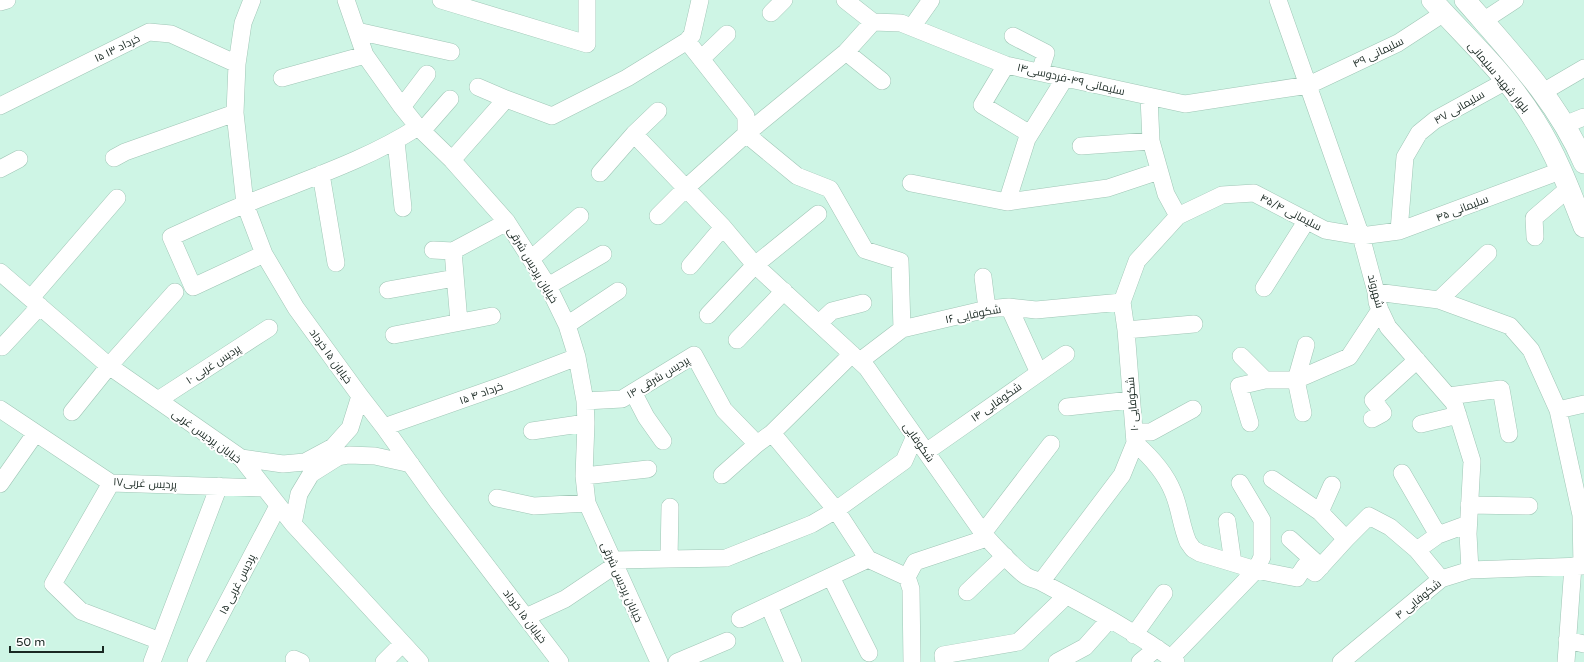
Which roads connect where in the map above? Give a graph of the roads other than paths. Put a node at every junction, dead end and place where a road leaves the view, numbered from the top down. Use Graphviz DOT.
graph roads {
  1 [pos="7,0"];
  2 [pos="252,0"];
  3 [pos="346,0"];
  4 [pos="441,0"];
  5 [pos="587,0"];
  6 [pos="700,0"];
  7 [pos="784,0"];
  8 [pos="845,0"];
  9 [pos="931,0"];
  10 [pos="1278,0"];
  11 [pos="1465,0"];
  12 [pos="1515,0"];
  13 [pos="0,2"];
  14 [pos="1438,7"];
  15 [pos="771,13"];
  16 [pos="1482,21"];
  17 [pos="874,22"];
  18 [pos="912,27"];
  19 [pos="357,31"];
  20 [pos="727,34"];
  21 [pos="1013,36"];
  22 [pos="687,41"];
  23 [pos="451,52"];
  24 [pos="846,52"];
  25 [pos="365,55"];
  26 [pos="701,59"];
  27 [pos="237,64"];
  28 [pos="1006,65"];
  29 [pos="1584,68"];
  30 [pos="1040,72"];
  31 [pos="426,74"];
  32 [pos="282,78"];
  33 [pos="1065,78"];
  34 [pos="882,81"];
  35 [pos="1506,81"];
  36 [pos="1309,85"];
  37 [pos="478,87"];
  38 [pos="1543,92"];
  39 [pos="1149,97"];
  40 [pos="450,99"];
  41 [pos="506,99"];
  42 [pos="0,106"];
  43 [pos="402,107"];
  44 [pos="658,111"];
  45 [pos="235,113"];
  46 [pos="1584,117"];
  47 [pos="1564,125"];
  48 [pos="420,129"];
  49 [pos="634,134"];
  50 [pos="746,134"];
  51 [pos="1030,134"];
  52 [pos="396,141"];
  53 [pos="1151,141"];
  54 [pos="1081,146"];
  55 [pos="114,158"];
  56 [pos="19,159"];
  57 [pos="452,160"];
  58 [pos="1584,163"];
  59 [pos="0,169"];
  60 [pos="1159,171"];
  61 [pos="600,173"];
  62 [pos="321,174"];
  63 [pos="1564,180"];
  64 [pos="911,182"];
  65 [pos="686,188"];
  66 [pos="117,198"];
  67 [pos="1007,202"];
  68 [pos="245,204"];
  69 [pos="403,208"];
  70 [pos="818,214"];
  71 [pos="580,216"];
  72 [pos="658,216"];
  73 [pos="1178,216"];
  74 [pos="1307,220"];
  75 [pos="507,222"];
  76 [pos="723,227"];
  77 [pos="1584,227"];
  78 [pos="1399,231"];
  79 [pos="1361,236"];
  80 [pos="1535,237"];
  81 [pos="433,250"];
  82 [pos="453,251"];
  83 [pos="1488,253"];
  84 [pos="264,254"];
  85 [pos="603,254"];
  86 [pos="531,259"];
  87 [pos="336,263"];
  88 [pos="755,265"];
  89 [pos="690,266"];
  90 [pos="0,272"];
  91 [pos="983,277"];
  92 [pos="455,278"];
  93 [pos="548,286"];
  94 [pos="1264,288"];
  95 [pos="388,290"];
  96 [pos="175,292"];
  97 [pos="618,292"];
  98 [pos="784,292"];
  99 [pos="1376,292"];
  100 [pos="1439,300"];
  101 [pos="36,302"];
  102 [pos="1122,302"];
  103 [pos="863,303"];
  104 [pos="1009,307"];
  105 [pos="987,309"];
  106 [pos="1380,310"];
  107 [pos="708,315"];
  108 [pos="492,316"];
  109 [pos="459,322"];
  110 [pos="819,322"];
  111 [pos="567,324"];
  112 [pos="1194,324"];
  113 [pos="269,328"];
  114 [pos="902,329"];
  115 [pos="1126,330"];
  116 [pos="394,335"];
  117 [pos="737,340"];
  118 [pos="1306,345"];
  119 [pos="2,347"];
  120 [pos="1066,354"];
  121 [pos="1241,356"];
  122 [pos="577,357"];
  123 [pos="856,358"];
  124 [pos="1418,360"];
  125 [pos="109,366"];
  126 [pos="1039,373"];
  127 [pos="1265,380"];
  128 [pos="1296,380"];
  129 [pos="633,392"];
  130 [pos="360,396"];
  131 [pos="1449,396"];
  132 [pos="158,400"];
  133 [pos="1131,400"];
  134 [pos="585,401"];
  135 [pos="1584,404"];
  136 [pos="1067,407"];
  137 [pos="0,409"];
  138 [pos="1193,409"];
  139 [pos="1558,410"];
  140 [pos="72,412"];
  141 [pos="1303,413"];
  142 [pos="1458,415"];
  143 [pos="1372,419"];
  144 [pos="1250,422"];
  145 [pos="586,424"];
  146 [pos="1421,424"];
  147 [pos="384,427"];
  148 [pos="532,431"];
  149 [pos="772,433"];
  150 [pos="35,434"];
  151 [pos="1509,434"];
  152 [pos="915,436"];
  153 [pos="1135,438"];
  154 [pos="662,441"];
  155 [pos="757,444"];
  156 [pos="1051,444"];
  157 [pos="926,452"];
  158 [pos="241,458"];
  159 [pos="411,464"];
  160 [pos="648,469"];
  161 [pos="1402,473"];
  162 [pos="722,475"];
  163 [pos="584,476"];
  164 [pos="1272,479"];
  165 [pos="1240,482"];
  166 [pos="111,483"];
  167 [pos="0,484"];
  168 [pos="1332,485"];
  169 [pos="219,486"];
  170 [pos="264,488"];
  171 [pos="497,498"];
  172 [pos="587,503"];
  173 [pos="278,506"];
  174 [pos="1469,506"];
  175 [pos="1529,506"];
  176 [pos="670,507"];
  177 [pos="836,510"];
  178 [pos="1320,512"];
  179 [pos="1227,521"];
  180 [pos="293,524"];
  181 [pos="1468,524"];
  182 [pos="985,535"];
  183 [pos="1438,535"];
  184 [pos="1290,539"];
  185 [pos="1346,539"];
  186 [pos="1417,550"];
  187 [pos="1006,556"];
  188 [pos="669,559"];
  189 [pos="868,559"];
  190 [pos="614,563"];
  191 [pos="1233,563"];
  192 [pos="1321,566"];
  193 [pos="1580,566"];
  194 [pos="1256,570"];
  195 [pos="1470,570"];
  196 [pos="831,577"];
  197 [pos="907,577"];
  198 [pos="1441,579"];
  199 [pos="1042,582"];
  200 [pos="967,592"];
  201 [pos="1164,593"];
  202 [pos="1066,596"];
  203 [pos="769,606"];
  204 [pos="526,617"];
  205 [pos="740,619"];
  206 [pos="1109,620"];
  207 [pos="1134,634"];
  208 [pos="1567,640"];
  209 [pos="160,641"];
  210 [pos="728,641"];
  211 [pos="402,644"];
  212 [pos="1584,644"];
  213 [pos="869,653"];
  214 [pos="1168,656"];
  215 [pos="1349,660"];
  216 [pos="152,662"];
  217 [pos="196,662"];
  218 [pos="384,662"];
  219 [pos="420,662"];
  220 [pos="560,662"];
  221 [pos="659,662"];
  222 [pos="677,662"];
  223 [pos="793,662"];
  224 [pos="912,662"];
  225 [pos="944,662"];
  226 [pos="1057,662"];
  227 [pos="1140,662"];
  228 [pos="1566,662"];
  1 -- 13 [label="street"];
  2 -- 27 [label="street, خیابان ۱۵ خرداد"];
  3 -- 19 [label="street, خیابان پردیس شرقی"];
  4 -- 5 [label="street"];
  6 -- 22 [label="street"];
  7 -- 15 [label="street"];
  8 -- 17 [label="street"];
  9 -- 18 [label="street"];
  10 -- 36 [label="street, شهروند"];
  11 -- 16 [label="main road"];
  12 -- 16 [label="street"];
  14 -- 35 [label="main road, بلوار شهید سلیمانی"];
  14 -- 36 [label="street, سلیمانی ۴۹"];
  16 -- 38 [label="main road"];
  17 -- 18 [label="street, سلیمانی ۴۹-فردوسی۱۴"];
  17 -- 24 [label="street"];
  18 -- 28 [label="street, سلیمانی ۴۹-فردوسی۱۴"];
  19 -- 23 [label="street"];
  19 -- 25 [label="street, خیابان پردیس شرقی"];
  20 -- 26 [label="street"];
  21 -- 30 [label="street"];
  22 -- 26 [label="street"];
  22 -- 41 [label="street"];
  24 -- 34 [label="street"];
  24 -- 50 [label="street"];
  25 -- 32 [label="street"];
  25 -- 43 [label="street, خیابان پردیس شرقی"];
  26 -- 50 [label="street"];
  27 -- 42 [label="street, ۱۵ خرداد ۱۳"];
  27 -- 45 [label="street, خیابان ۱۵ خرداد"];
  28 -- 30 [label="street, سلیمانی ۴۹-فردوسی۱۴"];
  28 -- 51 [label="street"];
  29 -- 38 [label="street"];
  30 -- 33 [label="street, سلیمانی ۴۹-فردوسی۱۴"];
  31 -- 43 [label="street"];
  33 -- 39 [label="street, سلیمانی ۴۹-فردوسی۱۴"];
  33 -- 51 [label="street"];
  35 -- 63 [label="main road, بلوار شهید سلیمانی"];
  35 -- 78 [label="street, سلیمانی ۴۷"];
  36 -- 39 [label="street, سلیمانی ۴۹-فردوسی۱۴"];
  36 -- 79 [label="street, شهروند"];
  37 -- 41 [label="street"];
  38 -- 47 [label="main road"];
  39 -- 53 [label="street"];
  40 -- 48 [label="street"];
  41 -- 57 [label="street"];
  43 -- 48 [label="street, خیابان پردیس شرقی"];
  44 -- 49 [label="street"];
  45 -- 55 [label="street"];
  45 -- 68 [label="street, خیابان ۱۵ خرداد"];
  46 -- 47 [label="street"];
  47 -- 58 [label="main road"];
  48 -- 52 [label="street"];
  48 -- 57 [label="street, خیابان پردیس شرقی"];
  49 -- 61 [label="street"];
  49 -- 65 [label="street, شکوفایی"];
  50 -- 65 [label="street"];
  50 -- 114 [label="street"];
  51 -- 67 [label="street"];
  52 -- 62 [label="street"];
  52 -- 69 [label="street"];
  53 -- 54 [label="street"];
  53 -- 60 [label="street"];
  56 -- 59 [label="street"];
  57 -- 75 [label="street, خیابان پردیس شرقی"];
  60 -- 67 [label="street"];
  60 -- 73 [label="street"];
  62 -- 68 [label="street"];
  62 -- 87 [label="street"];
  63 -- 77 [label="main road, بلوار شهید سلیمانی"];
  63 -- 78 [label="street, سلیمانی ۴۵"];
  63 -- 80 [label="street"];
  64 -- 67 [label="street"];
  65 -- 72 [label="street"];
  65 -- 76 [label="street, شکوفایی"];
  66 -- 101 [label="street"];
  68 -- 84 [label="street, خیابان ۱۵ خرداد"];
  68 -- 84 [label="street"];
  70 -- 88 [label="street"];
  71 -- 86 [label="street"];
  73 -- 74 [label="street, سلیمانی ۴۵/۴"];
  73 -- 102 [label="street, شکوفایی ۱۰"];
  74 -- 79 [label="street, سلیمانی ۴۵/۴"];
  74 -- 94 [label="street"];
  75 -- 82 [label="street"];
  75 -- 86 [label="street, خیابان پردیس شرقی"];
  76 -- 88 [label="street, شکوفایی"];
  76 -- 89 [label="street"];
  78 -- 79 [label="street, سلیمانی ۴۵"];
  79 -- 99 [label="street, شهروند"];
  81 -- 82 [label="street"];
  82 -- 92 [label="street"];
  83 -- 100 [label="street"];
  84 -- 130 [label="street, خیابان ۱۵ خرداد"];
  85 -- 93 [label="street"];
  86 -- 93 [label="street, خیابان پردیس شرقی"];
  88 -- 98 [label="street, شکوفایی"];
  88 -- 107 [label="street"];
  90 -- 101 [label="street, خیابان پردیس غربی"];
  91 -- 105 [label="street"];
  92 -- 95 [label="street"];
  92 -- 109 [label="street"];
  93 -- 111 [label="street, خیابان پردیس شرقی"];
  96 -- 125 [label="street"];
  97 -- 111 [label="street"];
  98 -- 110 [label="street, شکوفایی"];
  98 -- 117 [label="street"];
  99 -- 100 [label="street"];
  99 -- 106 [label="street, شهروند"];
  100 -- 139 [label="street"];
  101 -- 119 [label="street"];
  101 -- 125 [label="street, خیابان پردیس غربی"];
  102 -- 104 [label="street, شکوفایی ۱۶"];
  102 -- 115 [label="street, شکوفایی ۱۰"];
  103 -- 110 [label="street"];
  104 -- 105 [label="street, شکوفایی ۱۶"];
  104 -- 126 [label="street"];
  105 -- 114 [label="street, شکوفایی ۱۶"];
  106 -- 124 [label="street, شهروند"];
  106 -- 128 [label="street"];
  108 -- 109 [label="street"];
  109 -- 116 [label="street"];
  110 -- 123 [label="street, شکوفایی"];
  111 -- 122 [label="street, خیابان پردیس شرقی"];
  112 -- 115 [label="street"];
  113 -- 132 [label="street, پردیس غربی ۱۰"];
  114 -- 123 [label="street, شکوفایی ۱۶"];
  115 -- 133 [label="street, شکوفایی ۱۰"];
  118 -- 128 [label="street"];
  120 -- 126 [label="street, شکوفایی ۱۴"];
  121 -- 127 [label="street"];
  122 -- 134 [label="street, خیابان پردیس شرقی"];
  122 -- 147 [label="street, ۱۵ خرداد ۴"];
  123 -- 149 [label="street, شکوفایی ۱۶"];
  123 -- 152 [label="street, شکوفایی"];
  124 -- 131 [label="street, شهروند"];
  124 -- 143 [label="street"];
  125 -- 132 [label="street, خیابان پردیس غربی"];
  125 -- 140 [label="street"];
  126 -- 157 [label="street, شکوفایی ۱۴"];
  127 -- 128 [label="street"];
  127 -- 144 [label="street"];
  128 -- 141 [label="street"];
  129 -- 134 [label="street, پردیس شرقی ۱۴"];
  129 -- 154 [label="street"];
  129 -- 155 [label="street, پردیس شرقی ۱۴"];
  130 -- 147 [label="street, خیابان ۱۵ خرداد"];
  130 -- 158 [label="street"];
  131 -- 142 [label="street, شهروند"];
  131 -- 151 [label="street"];
  132 -- 158 [label="street, خیابان پردیس غربی"];
  133 -- 136 [label="street"];
  133 -- 153 [label="street, شکوفایی ۱۰"];
  134 -- 145 [label="street, خیابان پردیس شرقی"];
  135 -- 139 [label="street"];
  137 -- 150 [label="street, پردیس غربی۱۷"];
  138 -- 153 [label="street"];
  139 -- 193 [label="street"];
  142 -- 146 [label="street"];
  142 -- 174 [label="street, شهروند"];
  145 -- 148 [label="street"];
  145 -- 163 [label="street, خیابان پردیس شرقی"];
  147 -- 159 [label="street, خیابان ۱۵ خرداد"];
  149 -- 155 [label="street, شکوفایی ۱۶"];
  149 -- 177 [label="street"];
  150 -- 166 [label="street, پردیس غربی۱۷"];
  150 -- 167 [label="street"];
  152 -- 157 [label="street, شکوفایی"];
  152 -- 177 [label="street"];
  153 -- 191 [label="street"];
  153 -- 199 [label="street, شکوفایی ۱۰"];
  155 -- 162 [label="street, شکوفایی ۱۶"];
  156 -- 182 [label="street"];
  157 -- 182 [label="street, شکوفایی"];
  158 -- 170 [label="street, خیابان پردیس غربی"];
  159 -- 180 [label="street"];
  159 -- 204 [label="street, خیابان ۱۵ خرداد"];
  160 -- 163 [label="street"];
  161 -- 183 [label="street"];
  163 -- 172 [label="street, خیابان پردیس شرقی"];
  164 -- 178 [label="street"];
  165 -- 194 [label="street"];
  166 -- 169 [label="street, پردیس غربی۱۷"];
  166 -- 209 [label="street"];
  168 -- 178 [label="street"];
  169 -- 170 [label="street, پردیس غربی۱۷"];
  169 -- 209 [label="street"];
  170 -- 173 [label="street, خیابان پردیس غربی"];
  171 -- 172 [label="street"];
  172 -- 190 [label="street, خیابان پردیس شرقی"];
  173 -- 180 [label="street, خیابان پردیس غربی"];
  173 -- 217 [label="street, پردیس غربی ۱۵"];
  174 -- 175 [label="street"];
  174 -- 181 [label="street, شهروند"];
  176 -- 188 [label="street"];
  177 -- 188 [label="street"];
  177 -- 189 [label="street"];
  178 -- 185 [label="street"];
  179 -- 191 [label="street"];
  180 -- 211 [label="street, خیابان پردیس غربی"];
  181 -- 183 [label="street"];
  181 -- 195 [label="street, شهروند"];
  182 -- 187 [label="street, شکوفایی"];
  182 -- 197 [label="street"];
  183 -- 186 [label="street"];
  184 -- 192 [label="street"];
  185 -- 186 [label="street"];
  185 -- 192 [label="street"];
  186 -- 198 [label="street"];
  187 -- 199 [label="street, شکوفایی"];
  187 -- 200 [label="street"];
  188 -- 190 [label="street"];
  189 -- 196 [label="street"];
  189 -- 197 [label="street"];
  190 -- 204 [label="street"];
  190 -- 221 [label="street, خیابان پردیس شرقی"];
  191 -- 194 [label="street"];
  192 -- 194 [label="street"];
  193 -- 195 [label="street, شکوفایی ۴"];
  193 -- 208 [label="street"];
  194 -- 214 [label="street"];
  195 -- 198 [label="street, شکوفایی ۴"];
  196 -- 203 [label="street"];
  196 -- 213 [label="street"];
  197 -- 224 [label="street"];
  198 -- 215 [label="street, شکوفایی ۴"];
  199 -- 202 [label="street, شکوفایی"];
  201 -- 207 [label="street"];
  202 -- 206 [label="street, شکوفایی"];
  202 -- 225 [label="street"];
  203 -- 205 [label="street"];
  203 -- 223 [label="street"];
  204 -- 220 [label="street, خیابان ۱۵ خرداد"];
  206 -- 207 [label="street, شکوفایی"];
  206 -- 226 [label="street"];
  207 -- 214 [label="street, شکوفایی"];
  208 -- 212 [label="street"];
  208 -- 228 [label="street"];
  209 -- 216 [label="street"];
  210 -- 222 [label="street"];
  211 -- 218 [label="street"];
  211 -- 219 [label="street, خیابان پردیس غربی"];
  214 -- 227 [label="street"];
}
